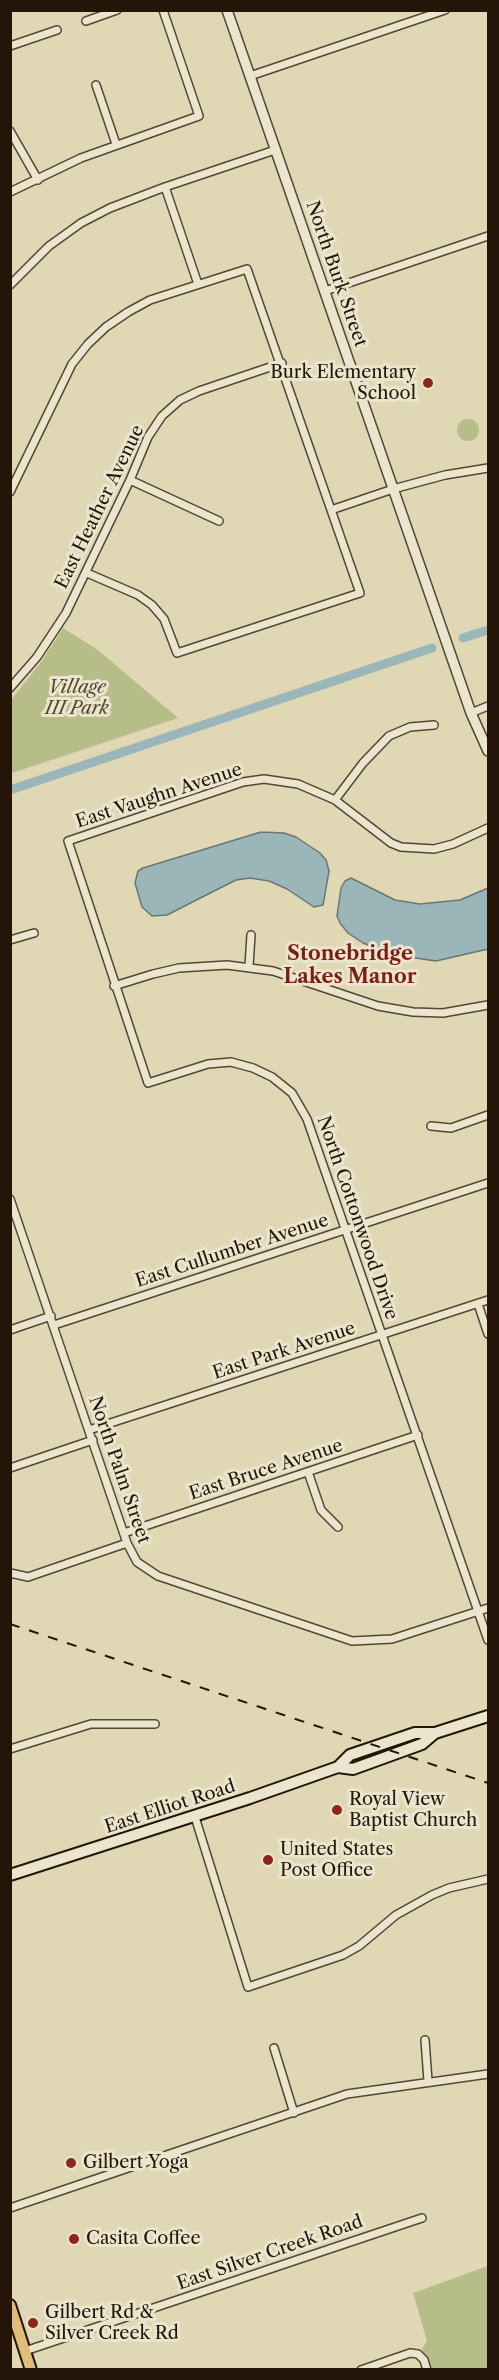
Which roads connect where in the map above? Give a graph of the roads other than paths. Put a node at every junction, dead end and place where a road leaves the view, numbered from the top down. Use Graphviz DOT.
graph roads {
  1 [pos="117,10"];
  2 [pos="163,10"];
  3 [pos="227,10"];
  4 [pos="445,10"];
  5 [pos="86,21"];
  6 [pos="57,30"];
  7 [pos="10,46"];
  8 [pos="250,76"];
  9 [pos="96,85"];
  10 [pos="10,131"];
  11 [pos="116,144"];
  12 [pos="275,150"];
  13 [pos="38,180"];
  14 [pos="165,187"];
  15 [pos="10,192"];
  16 [pos="489,236"];
  17 [pos="198,284"];
  18 [pos="10,285"];
  19 [pos="325,291"];
  20 [pos="282,363"];
  21 [pos="489,468"];
  22 [pos="130,480"];
  23 [pos="393,489"];
  24 [pos="10,492"];
  25 [pos="332,510"];
  26 [pos="219,521"];
  27 [pos="87,573"];
  28 [pos="10,688"];
  29 [pos="489,706"];
  30 [pos="471,713"];
  31 [pos="434,725"];
  32 [pos="489,751"];
  33 [pos="335,800"];
  34 [pos="489,828"];
  35 [pos="68,841"];
  36 [pos="34,933"];
  37 [pos="251,935"];
  38 [pos="10,940"];
  39 [pos="249,966"];
  40 [pos="114,986"];
  41 [pos="489,1005"];
  42 [pos="489,1115"];
  43 [pos="431,1126"];
  44 [pos="489,1183"];
  45 [pos="10,1199"];
  46 [pos="346,1230"];
  47 [pos="489,1300"];
  48 [pos="478,1304"];
  49 [pos="51,1316"];
  50 [pos="54,1325"];
  51 [pos="10,1330"];
  52 [pos="489,1334"];
  53 [pos="382,1335"];
  54 [pos="89,1430"];
  55 [pos="418,1436"];
  56 [pos="93,1440"];
  57 [pos="10,1468"];
  58 [pos="308,1472"];
  59 [pos="338,1527"];
  60 [pos="124,1533"];
  61 [pos="127,1543"];
  62 [pos="10,1573"];
  63 [pos="489,1608"];
  64 [pos="478,1611"];
  65 [pos="489,1640"];
  66 [pos="489,1716"];
  67 [pos="155,1724"];
  68 [pos="10,1749"];
  69 [pos="195,1817"];
  70 [pos="10,1875"];
  71 [pos="489,1879"];
  72 [pos="425,2040"];
  73 [pos="273,2048"];
  74 [pos="489,2074"];
  75 [pos="428,2081"];
  76 [pos="294,2113"];
  77 [pos="10,2208"];
  78 [pos="422,2218"];
  79 [pos="10,2305"];
  80 [pos="25,2351"];
  81 [pos="31,2370"];
  82 [pos="360,2370"];
  83 [pos="427,2370"];
  1 -- 5 [label="street"];
  2 -- 11 [label="street"];
  3 -- 8 [label="street, North Burk Street"];
  4 -- 8 [label="street"];
  6 -- 7 [label="street"];
  8 -- 12 [label="street, North Burk Street"];
  9 -- 11 [label="street"];
  10 -- 13 [label="street"];
  11 -- 13 [label="street"];
  12 -- 14 [label="street"];
  12 -- 19 [label="street, North Burk Street"];
  13 -- 15 [label="street"];
  14 -- 17 [label="street"];
  14 -- 18 [label="street"];
  16 -- 19 [label="street"];
  17 -- 20 [label="street"];
  17 -- 24 [label="street"];
  19 -- 23 [label="street, North Burk Street"];
  20 -- 22 [label="street, East Heather Avenue"];
  20 -- 25 [label="street"];
  21 -- 23 [label="street"];
  22 -- 26 [label="street"];
  22 -- 27 [label="street, East Heather Avenue"];
  23 -- 25 [label="street"];
  23 -- 30 [label="street, North Burk Street"];
  25 -- 27 [label="street"];
  27 -- 28 [label="street, East Heather Avenue"];
  29 -- 30 [label="street"];
  30 -- 32 [label="street, North Burk Street"];
  31 -- 33 [label="street"];
  33 -- 34 [label="street, East Vaughn Avenue"];
  33 -- 35 [label="street, East Vaughn Avenue"];
  35 -- 40 [label="street, North Cottonwood Drive"];
  36 -- 38 [label="street"];
  37 -- 39 [label="street"];
  39 -- 40 [label="street"];
  39 -- 41 [label="street"];
  40 -- 46 [label="street, North Cottonwood Drive"];
  42 -- 43 [label="street"];
  44 -- 46 [label="street, East Cullumber Avenue"];
  45 -- 49 [label="street, North Palm Street"];
  46 -- 50 [label="street, East Cullumber Avenue"];
  46 -- 53 [label="street, North Cottonwood Drive"];
  47 -- 48 [label="street, East Park Avenue"];
  48 -- 52 [label="street"];
  48 -- 53 [label="street, East Park Avenue"];
  49 -- 50 [label="street, North Palm Street"];
  49 -- 51 [label="street"];
  50 -- 54 [label="street, North Palm Street"];
  53 -- 54 [label="street, East Park Avenue"];
  53 -- 55 [label="street, North Cottonwood Drive"];
  54 -- 56 [label="street, North Palm Street"];
  55 -- 58 [label="street, East Bruce Avenue"];
  55 -- 64 [label="street, North Cottonwood Drive"];
  56 -- 57 [label="street"];
  56 -- 60 [label="street, North Palm Street"];
  58 -- 59 [label="street"];
  58 -- 60 [label="street, East Bruce Avenue"];
  60 -- 61 [label="street, North Palm Street"];
  61 -- 62 [label="street"];
  61 -- 64 [label="street, North Palm Street"];
  63 -- 64 [label="street, North Palm Street"];
  64 -- 65 [label="street, North Cottonwood Drive"];
  66 -- 69 [label="main road, East Elliot Road"];
  67 -- 68 [label="street"];
  69 -- 70 [label="main road, East Elliot Road"];
  69 -- 71 [label="street"];
  72 -- 75 [label="street"];
  73 -- 76 [label="street"];
  74 -- 75 [label="street"];
  75 -- 76 [label="street"];
  76 -- 77 [label="street"];
  78 -- 80 [label="street, East Silver Creek Road"];
  79 -- 80 [label="main road"];
  80 -- 81 [label="main road"];
  82 -- 83 [label="street"];
}
